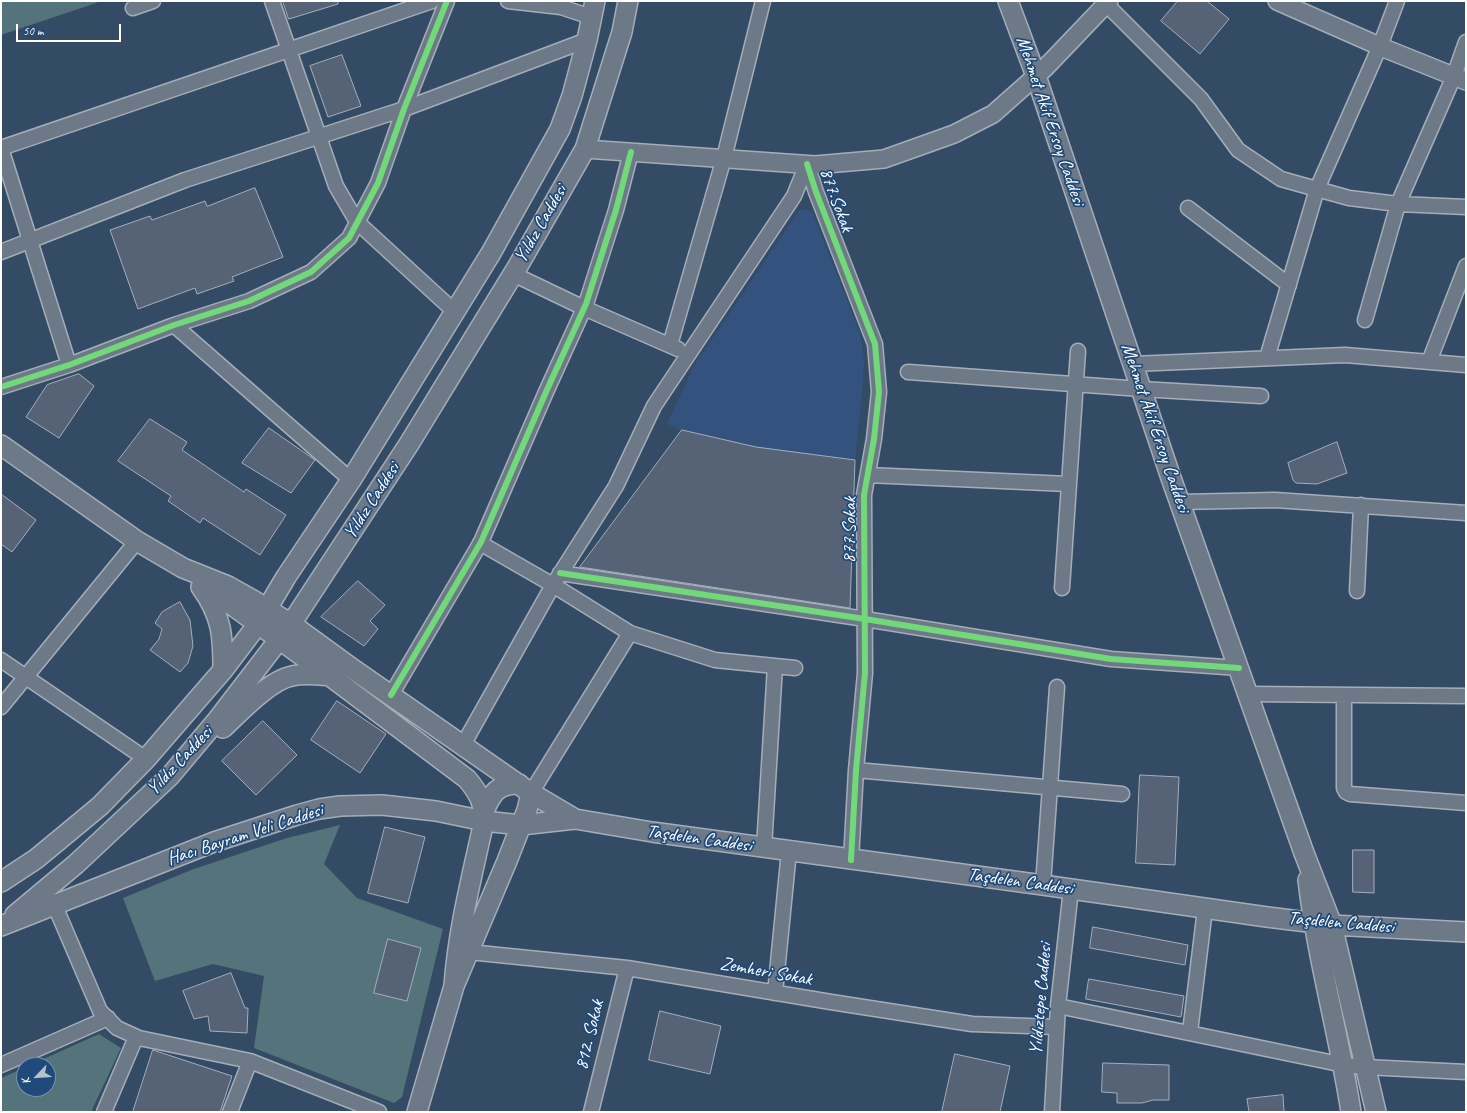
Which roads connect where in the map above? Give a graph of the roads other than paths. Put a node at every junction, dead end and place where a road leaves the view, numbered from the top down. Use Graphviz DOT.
graph roads {
  1 [pos="153,1"];
  2 [pos="272,1"];
  3 [pos="432,1"];
  4 [pos="447,1"];
  5 [pos="508,1"];
  6 [pos="628,1"];
  7 [pos="764,1"];
  8 [pos="1008,1"];
  9 [pos="1277,1"];
  10 [pos="1397,1"];
  11 [pos="1107,2"];
  12 [pos="133,8"];
  13 [pos="593,9"];
  14 [pos="587,40"];
  15 [pos="1466,42"];
  16 [pos="1380,46"];
  17 [pos="289,50"];
  18 [pos="1036,76"];
  19 [pos="1460,79"];
  20 [pos="404,109"];
  21 [pos="319,137"];
  22 [pos="1,148"];
  23 [pos="585,149"];
  24 [pos="631,152"];
  25 [pos="724,158"];
  26 [pos="807,164"];
  27 [pos="1318,190"];
  28 [pos="1398,204"];
  29 [pos="1466,207"];
  30 [pos="1188,208"];
  31 [pos="357,222"];
  32 [pos="30,240"];
  33 [pos="1,252"];
  34 [pos="1466,266"];
  35 [pos="513,274"];
  36 [pos="1289,285"];
  37 [pos="584,308"];
  38 [pos="454,310"];
  39 [pos="1365,320"];
  40 [pos="174,325"];
  41 [pos="670,345"];
  42 [pos="1078,351"];
  43 [pos="689,353"];
  44 [pos="1267,358"];
  45 [pos="1428,362"];
  46 [pos="1133,364"];
  47 [pos="69,365"];
  48 [pos="1466,365"];
  49 [pos="908,372"];
  50 [pos="1076,384"];
  51 [pos="1,387"];
  52 [pos="1141,389"];
  53 [pos="1262,396"];
  54 [pos="1,445"];
  55 [pos="868,475"];
  56 [pos="352,480"];
  57 [pos="1068,484"];
  58 [pos="1180,502"];
  59 [pos="1361,505"];
  60 [pos="1466,513"];
  61 [pos="137,542"];
  62 [pos="480,543"];
  63 [pos="189,573"];
  64 [pos="557,579"];
  65 [pos="1062,588"];
  66 [pos="1357,591"];
  67 [pos="262,617"];
  68 [pos="865,619"];
  69 [pos="291,624"];
  70 [pos="630,633"];
  71 [pos="278,639"];
  72 [pos="1,660"];
  73 [pos="774,666"];
  74 [pos="795,668"];
  75 [pos="1239,668"];
  76 [pos="223,670"];
  77 [pos="330,676"];
  78 [pos="26,678"];
  79 [pos="1057,687"];
  80 [pos="1248,694"];
  81 [pos="1344,695"];
  82 [pos="391,696"];
  83 [pos="1466,696"];
  84 [pos="1,707"];
  85 [pos="463,745"];
  86 [pos="146,759"];
  87 [pos="856,770"];
  88 [pos="170,776"];
  89 [pos="1050,787"];
  90 [pos="525,788"];
  91 [pos="1122,794"];
  92 [pos="1466,804"];
  93 [pos="484,816"];
  94 [pos="575,819"];
  95 [pos="521,825"];
  96 [pos="764,848"];
  97 [pos="789,851"];
  98 [pos="1304,853"];
  99 [pos="851,860"];
  100 [pos="1,882"];
  101 [pos="1043,885"];
  102 [pos="1071,889"];
  103 [pos="55,906"];
  104 [pos="1205,909"];
  105 [pos="1313,921"];
  106 [pos="1332,925"];
  107 [pos="2,926"];
  108 [pos="1466,932"];
  109 [pos="469,952"];
  110 [pos="627,968"];
  111 [pos="454,986"];
  112 [pos="775,993"];
  113 [pos="1058,1006"];
  114 [pos="108,1018"];
  115 [pos="1057,1027"];
  116 [pos="1190,1032"];
  117 [pos="136,1037"];
  118 [pos="250,1062"];
  119 [pos="1,1065"];
  120 [pos="1344,1065"];
  121 [pos="1366,1068"];
  122 [pos="1466,1072"];
  123 [pos="104,1112"];
  124 [pos="230,1112"];
  125 [pos="379,1112"];
  126 [pos="417,1112"];
  127 [pos="590,1112"];
  128 [pos="1052,1112"];
  129 [pos="1351,1112"];
  130 [pos="1376,1112"];
  1 -- 12 [label="street"];
  2 -- 17 [label="street"];
  3 -- 17 [label="street"];
  4 -- 20 [label="street"];
  5 -- 13 [label="street"];
  6 -- 23 [label="main road, Yıldız Caddesi"];
  7 -- 25 [label="street"];
  8 -- 18 [label="main road, Mehmet Akif Ersoy Caddesi"];
  9 -- 16 [label="street"];
  10 -- 16 [label="street"];
  11 -- 18 [label="street"];
  11 -- 27 [label="street"];
  13 -- 14 [label="main road, Yıldız Caddesi"];
  14 -- 20 [label="street"];
  14 -- 38 [label="main road, Yıldız Caddesi"];
  15 -- 19 [label="street"];
  16 -- 19 [label="street"];
  16 -- 27 [label="street"];
  17 -- 21 [label="street"];
  17 -- 22 [label="street"];
  18 -- 26 [label="street"];
  18 -- 46 [label="main road, Mehmet Akif Ersoy Caddesi"];
  19 -- 28 [label="street"];
  20 -- 21 [label="street"];
  20 -- 31 [label="street"];
  21 -- 31 [label="street"];
  21 -- 32 [label="street"];
  22 -- 32 [label="street"];
  23 -- 24 [label="street"];
  23 -- 35 [label="main road, Yıldız Caddesi"];
  24 -- 25 [label="street"];
  24 -- 37 [label="street"];
  25 -- 26 [label="street"];
  25 -- 41 [label="street"];
  26 -- 43 [label="street"];
  26 -- 55 [label="street, 877.Sokak"];
  27 -- 28 [label="street"];
  27 -- 36 [label="street"];
  28 -- 29 [label="street"];
  28 -- 39 [label="street"];
  30 -- 36 [label="street"];
  31 -- 38 [label="street"];
  31 -- 40 [label="street"];
  32 -- 33 [label="street"];
  32 -- 47 [label="street"];
  34 -- 45 [label="street"];
  35 -- 37 [label="street"];
  35 -- 69 [label="main road, Yıldız Caddesi"];
  36 -- 44 [label="street"];
  37 -- 41 [label="street"];
  37 -- 62 [label="street"];
  38 -- 56 [label="main road, Yıldız Caddesi"];
  40 -- 47 [label="street"];
  40 -- 56 [label="street"];
  41 -- 43 [label="street"];
  42 -- 50 [label="street"];
  43 -- 64 [label="street"];
  44 -- 45 [label="street"];
  44 -- 46 [label="street"];
  45 -- 48 [label="street"];
  46 -- 52 [label="main road, Mehmet Akif Ersoy Caddesi"];
  47 -- 51 [label="street"];
  49 -- 50 [label="street"];
  50 -- 52 [label="street"];
  50 -- 57 [label="street"];
  52 -- 53 [label="street"];
  52 -- 58 [label="main road, Mehmet Akif Ersoy Caddesi"];
  54 -- 61 [label="main road"];
  55 -- 57 [label="street"];
  55 -- 68 [label="street, 877.Sokak"];
  56 -- 67 [label="main road, Yıldız Caddesi"];
  57 -- 65 [label="street"];
  58 -- 59 [label="street"];
  58 -- 75 [label="main road, Mehmet Akif Ersoy Caddesi"];
  59 -- 60 [label="street"];
  59 -- 66 [label="street"];
  61 -- 63 [label="main road"];
  61 -- 78 [label="street"];
  62 -- 64 [label="street"];
  62 -- 82 [label="street"];
  63 -- 67 [label="main road"];
  63 -- 76 [label="main road"];
  64 -- 68 [label="street"];
  64 -- 70 [label="street"];
  64 -- 85 [label="street"];
  67 -- 69 [label="main road"];
  67 -- 71 [label="main road"];
  67 -- 76 [label="main road, Yıldız Caddesi"];
  68 -- 75 [label="street"];
  68 -- 87 [label="street, 877.Sokak"];
  69 -- 71 [label="main road, Yıldız Caddesi"];
  69 -- 82 [label="main road"];
  70 -- 73 [label="street"];
  70 -- 90 [label="street"];
  71 -- 77 [label="main road"];
  71 -- 88 [label="main road, Yıldız Caddesi"];
  72 -- 78 [label="street"];
  73 -- 74 [label="street"];
  73 -- 96 [label="street"];
  75 -- 80 [label="main road, Mehmet Akif Ersoy Caddesi"];
  76 -- 86 [label="main road, Yıldız Caddesi"];
  77 -- 88 [label="main road"];
  77 -- 93 [label="main road"];
  78 -- 84 [label="street"];
  78 -- 86 [label="street"];
  79 -- 89 [label="street"];
  80 -- 81 [label="street"];
  80 -- 98 [label="main road, Mehmet Akif Ersoy Caddesi"];
  81 -- 83 [label="street"];
  81 -- 92 [label="street"];
  82 -- 85 [label="main road"];
  85 -- 90 [label="main road"];
  86 -- 100 [label="main road, Yıldız Caddesi"];
  87 -- 89 [label="street"];
  87 -- 99 [label="street, 877.Sokak"];
  88 -- 107 [label="main road, Yıldız Caddesi"];
  89 -- 91 [label="street"];
  89 -- 101 [label="street"];
  90 -- 93 [label="main road"];
  90 -- 94 [label="main road"];
  90 -- 95 [label="main road"];
  93 -- 95 [label="main road, Hacı Bayram Veli Caddesi"];
  93 -- 103 [label="main road, Hacı Bayram Veli Caddesi"];
  93 -- 111 [label="main road"];
  94 -- 95 [label="main road, Hacı Bayram Veli Caddesi"];
  94 -- 96 [label="main road, Taşdelen Caddesi"];
  95 -- 109 [label="main road"];
  96 -- 97 [label="main road, Taşdelen Caddesi"];
  97 -- 99 [label="main road, Taşdelen Caddesi"];
  97 -- 112 [label="street"];
  98 -- 105 [label="main road, Mehmet Akif Ersoy Caddesi"];
  98 -- 106 [label="main road, Mehmet Akif Ersoy Caddesi"];
  99 -- 101 [label="main road, Taşdelen Caddesi"];
  101 -- 102 [label="main road, Taşdelen Caddesi"];
  102 -- 104 [label="main road, Taşdelen Caddesi"];
  102 -- 113 [label="street, Yıldıztepe Caddesi"];
  103 -- 107 [label="main road, Hacı Bayram Veli Caddesi"];
  103 -- 114 [label="street"];
  104 -- 105 [label="main road, Taşdelen Caddesi"];
  104 -- 116 [label="street"];
  105 -- 106 [label="main road, Taşdelen Caddesi"];
  105 -- 120 [label="main road, Mehmet Akif Ersoy Caddesi"];
  106 -- 108 [label="main road, Taşdelen Caddesi"];
  106 -- 121 [label="main road, Mehmet Akif Ersoy Caddesi"];
  109 -- 110 [label="street, Zemheri Sokak"];
  109 -- 111 [label="main road"];
  110 -- 112 [label="street, Zemheri Sokak"];
  110 -- 127 [label="street, 812. Sokak"];
  111 -- 126 [label="main road"];
  112 -- 115 [label="street, Zemheri Sokak"];
  113 -- 115 [label="street, Yıldıztepe Caddesi"];
  113 -- 116 [label="street"];
  114 -- 117 [label="street"];
  114 -- 119 [label="street"];
  115 -- 128 [label="street, Yıldıztepe Caddesi"];
  116 -- 120 [label="street"];
  117 -- 118 [label="street"];
  117 -- 123 [label="street"];
  118 -- 124 [label="street"];
  118 -- 125 [label="street"];
  120 -- 121 [label="street"];
  120 -- 129 [label="main road, Mehmet Akif Ersoy Caddesi"];
  121 -- 122 [label="street"];
  121 -- 130 [label="main road, Mehmet Akif Ersoy Caddesi"];
}
